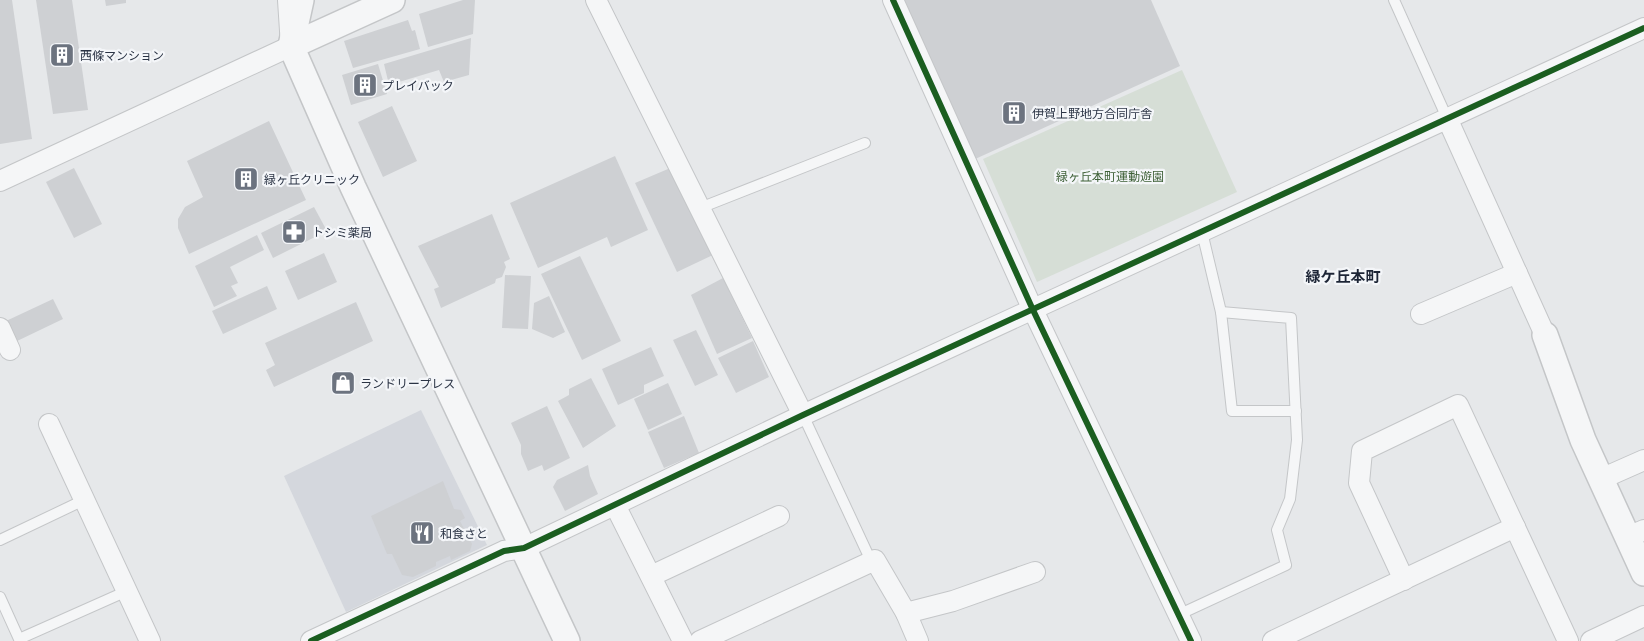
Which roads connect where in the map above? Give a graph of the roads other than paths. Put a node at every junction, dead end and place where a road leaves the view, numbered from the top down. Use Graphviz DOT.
graph roads {
  1 [pos="288,0"];
  2 [pos="301,0"];
  3 [pos="392,0"];
  4 [pos="596,0"];
  5 [pos="893,0"];
  6 [pos="1394,0"];
  7 [pos="1644,28"];
  8 [pos="291,46"];
  9 [pos="1447,118"];
  10 [pos="865,143"];
  11 [pos="0,181"];
  12 [pos="700,208"];
  13 [pos="1202,232"];
  14 [pos="1517,273"];
  15 [pos="1033,310"];
  16 [pos="1221,312"];
  17 [pos="1421,314"];
  18 [pos="0,328"];
  19 [pos="1545,335"];
  20 [pos="10,350"];
  21 [pos="1296,411"];
  22 [pos="803,415"];
  23 [pos="49,424"];
  24 [pos="1644,460"];
  25 [pos="1601,479"];
  26 [pos="84,500"];
  27 [pos="615,505"];
  28 [pos="779,516"];
  29 [pos="1515,527"];
  30 [pos="1636,534"];
  31 [pos="0,540"];
  32 [pos="524,548"];
  33 [pos="871,561"];
  34 [pos="1035,572"];
  35 [pos="1644,573"];
  36 [pos="651,576"];
  37 [pos="1404,580"];
  38 [pos="126,591"];
  39 [pos="0,597"];
  40 [pos="906,613"];
  41 [pos="1178,615"];
  42 [pos="1644,616"];
  43 [pos="150,641"];
  44 [pos="311,641"];
  45 [pos="567,641"];
  46 [pos="683,641"];
  47 [pos="700,641"];
  48 [pos="918,641"];
  49 [pos="1191,641"];
  50 [pos="1273,641"];
  51 [pos="1568,641"];
  52 [pos="1591,641"];
  1 -- 8 [label="street"];
  2 -- 8 [label="street"];
  3 -- 8 [label="street"];
  4 -- 12 [label="street"];
  5 -- 15 [label="street"];
  6 -- 9 [label="lane"];
  7 -- 9 [label="street"];
  8 -- 11 [label="street"];
  8 -- 32 [label="street"];
  9 -- 13 [label="street"];
  9 -- 14 [label="street"];
  10 -- 12 [label="lane"];
  12 -- 22 [label="street"];
  13 -- 15 [label="street"];
  13 -- 16 [label="lane"];
  14 -- 17 [label="street"];
  14 -- 19 [label="street"];
  15 -- 22 [label="street"];
  15 -- 41 [label="street"];
  16 -- 21 [label="lane"];
  16 -- 21 [label="lane"];
  18 -- 20 [label="street"];
  19 -- 25 [label="street"];
  21 -- 41 [label="lane"];
  22 -- 27 [label="street"];
  22 -- 33 [label="lane"];
  23 -- 26 [label="street"];
  24 -- 25 [label="street"];
  25 -- 30 [label="street"];
  26 -- 31 [label="lane"];
  26 -- 38 [label="street"];
  27 -- 32 [label="street"];
  27 -- 36 [label="street"];
  28 -- 36 [label="street"];
  29 -- 37 [label="street"];
  29 -- 37 [label="street"];
  29 -- 51 [label="street"];
  30 -- 35 [label="street"];
  32 -- 44 [label="street"];
  32 -- 45 [label="street"];
  33 -- 40 [label="street"];
  33 -- 47 [label="street"];
  34 -- 40 [label="street"];
  36 -- 46 [label="street"];
  37 -- 50 [label="street"];
  38 -- 39 [label="lane"];
  38 -- 43 [label="street"];
  40 -- 48 [label="street"];
  41 -- 49 [label="street"];
  42 -- 52 [label="street"];
}
